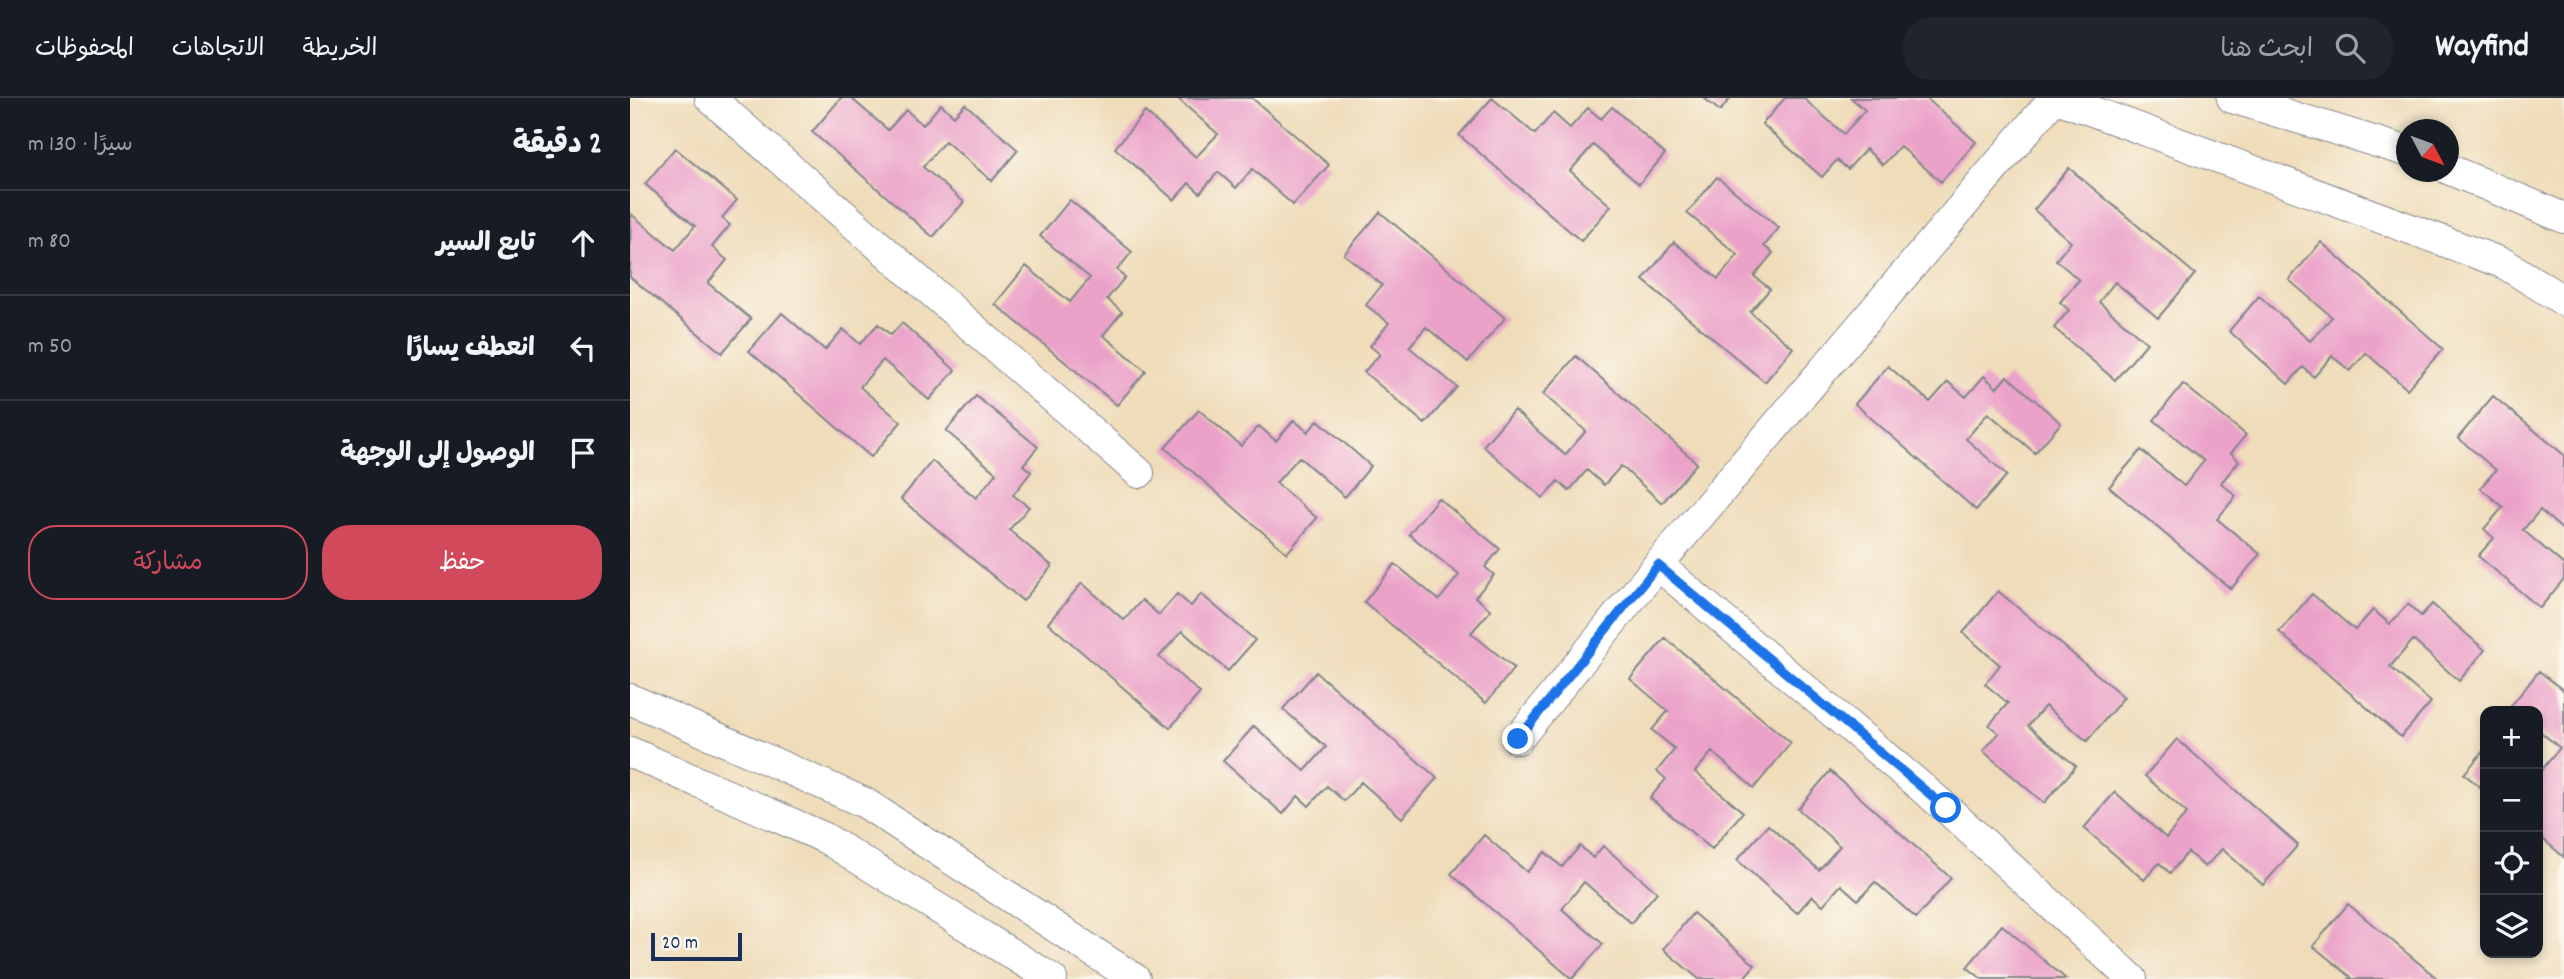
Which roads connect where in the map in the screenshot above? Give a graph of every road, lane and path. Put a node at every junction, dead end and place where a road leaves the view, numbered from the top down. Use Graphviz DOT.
graph roads {
  1 [pos="710,98"];
  2 [pos="2056,98"];
  3 [pos="2232,98"];
  4 [pos="2396,148"];
  5 [pos="2459,174"];
  6 [pos="2564,218"];
  7 [pos="2564,301"];
  8 [pos="1139,473"];
  9 [pos="1658,565"];
  10 [pos="630,699"];
  11 [pos="1518,739"];
  12 [pos="630,752"];
  13 [pos="1052,979"];
  14 [pos="1136,979"];
  15 [pos="2132,979"];
  1 -- 8 [label="street"];
  2 -- 7 [label="street"];
  2 -- 9 [label="street"];
  3 -- 4 [label="street"];
  5 -- 6 [label="street"];
  9 -- 11 [label="street"];
  9 -- 15 [label="street"];
  10 -- 14 [label="street"];
  12 -- 13 [label="street"];
}
